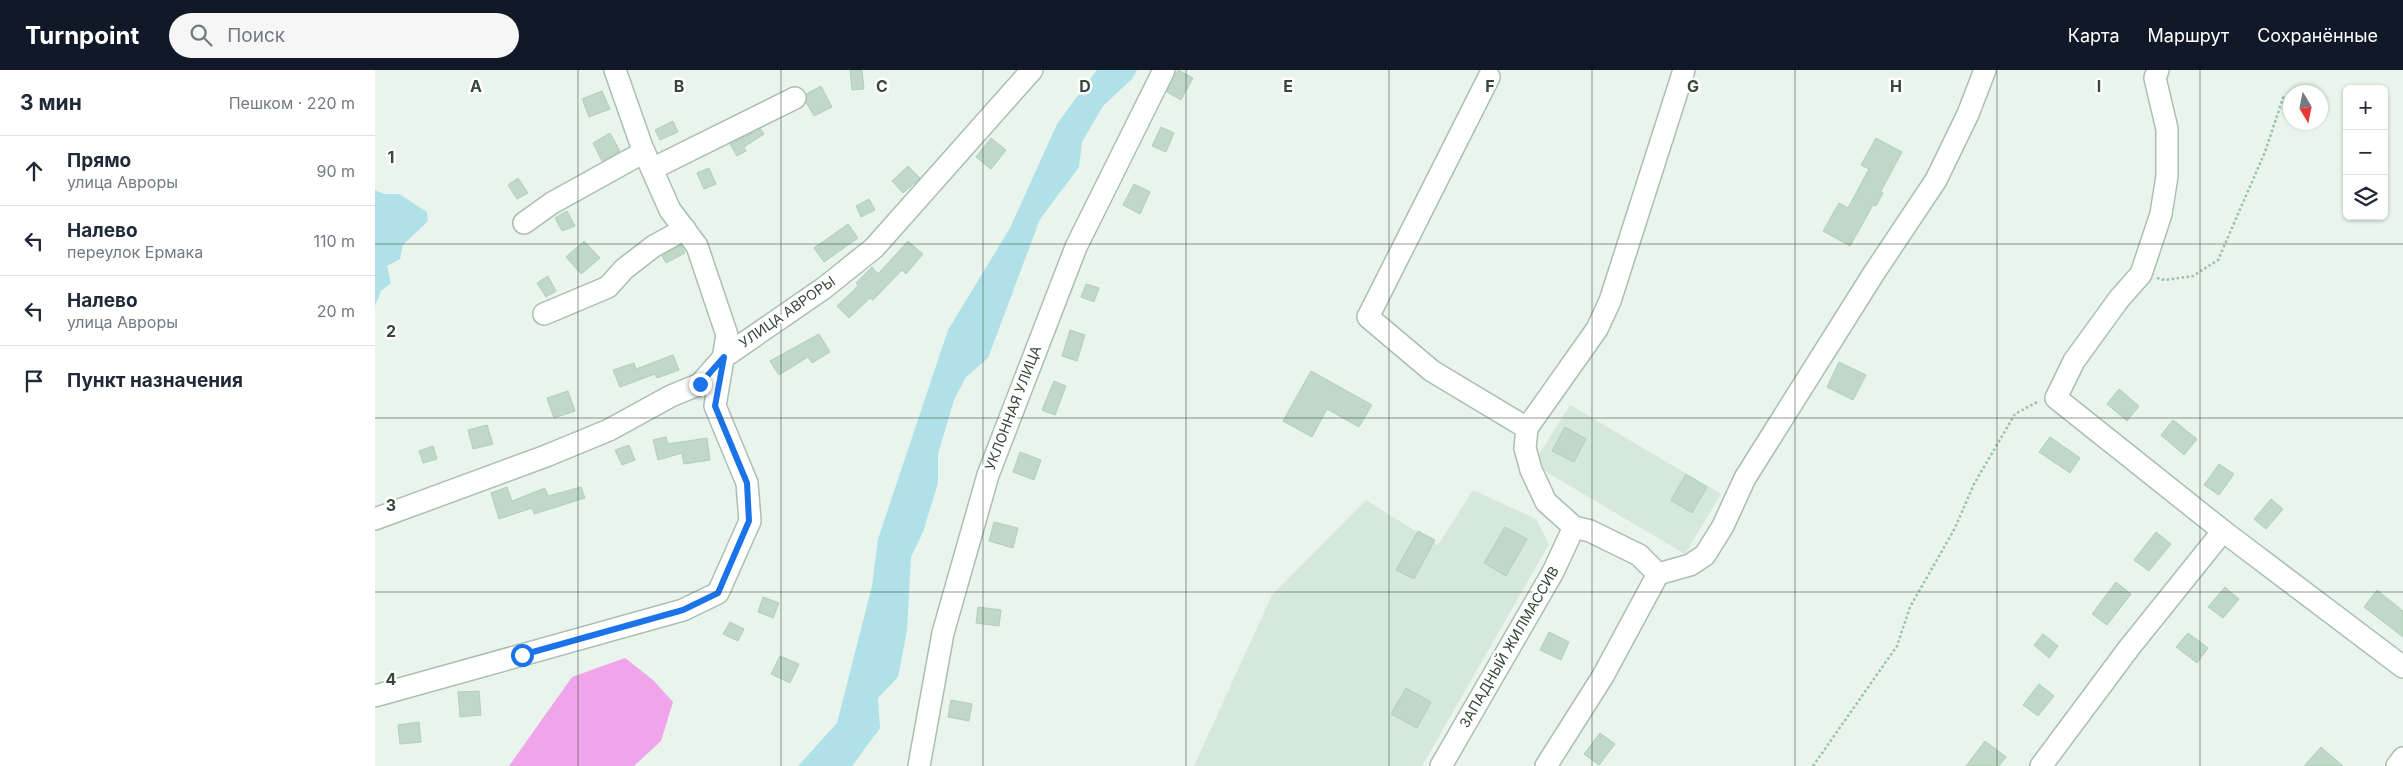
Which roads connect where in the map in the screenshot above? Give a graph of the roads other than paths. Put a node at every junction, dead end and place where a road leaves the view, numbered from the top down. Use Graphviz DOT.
graph roads {
  1 [pos="615,70"];
  2 [pos="1032,70"];
  3 [pos="1164,70"];
  4 [pos="1684,70"];
  5 [pos="1985,70"];
  6 [pos="2158,70"];
  7 [pos="1489,76"];
  8 [pos="795,98"];
  9 [pos="648,160"];
  10 [pos="524,224"];
  11 [pos="685,229"];
  12 [pos="545,314"];
  13 [pos="724,357"];
  14 [pos="1527,428"];
  15 [pos="375,519"];
  16 [pos="1574,526"];
  17 [pos="2223,531"];
  18 [pos="1658,574"];
  19 [pos="2403,667"];
  20 [pos="375,696"];
  21 [pos="2403,758"];
  22 [pos="919,766"];
  23 [pos="1441,766"];
  24 [pos="1546,766"];
  25 [pos="2041,766"];
  26 [pos="2397,766"];
  1 -- 9 [label="street"];
  2 -- 13 [label="street, УЛИЦА АВРОРЫ"];
  3 -- 22 [label="street, УКЛОННАЯ УЛИЦА"];
  4 -- 14 [label="street"];
  5 -- 18 [label="street"];
  6 -- 17 [label="street"];
  7 -- 14 [label="street"];
  8 -- 9 [label="street"];
  9 -- 10 [label="street"];
  9 -- 11 [label="street"];
  11 -- 12 [label="street"];
  11 -- 13 [label="street"];
  13 -- 15 [label="street, УЛИЦА АВРОРЫ"];
  13 -- 20 [label="street"];
  14 -- 16 [label="street"];
  16 -- 18 [label="street"];
  16 -- 23 [label="street, ЗАПАДНЫЙ ЖИЛМАССИВ"];
  17 -- 19 [label="street"];
  17 -- 25 [label="street"];
  18 -- 24 [label="street"];
  21 -- 26 [label="street"];
}
